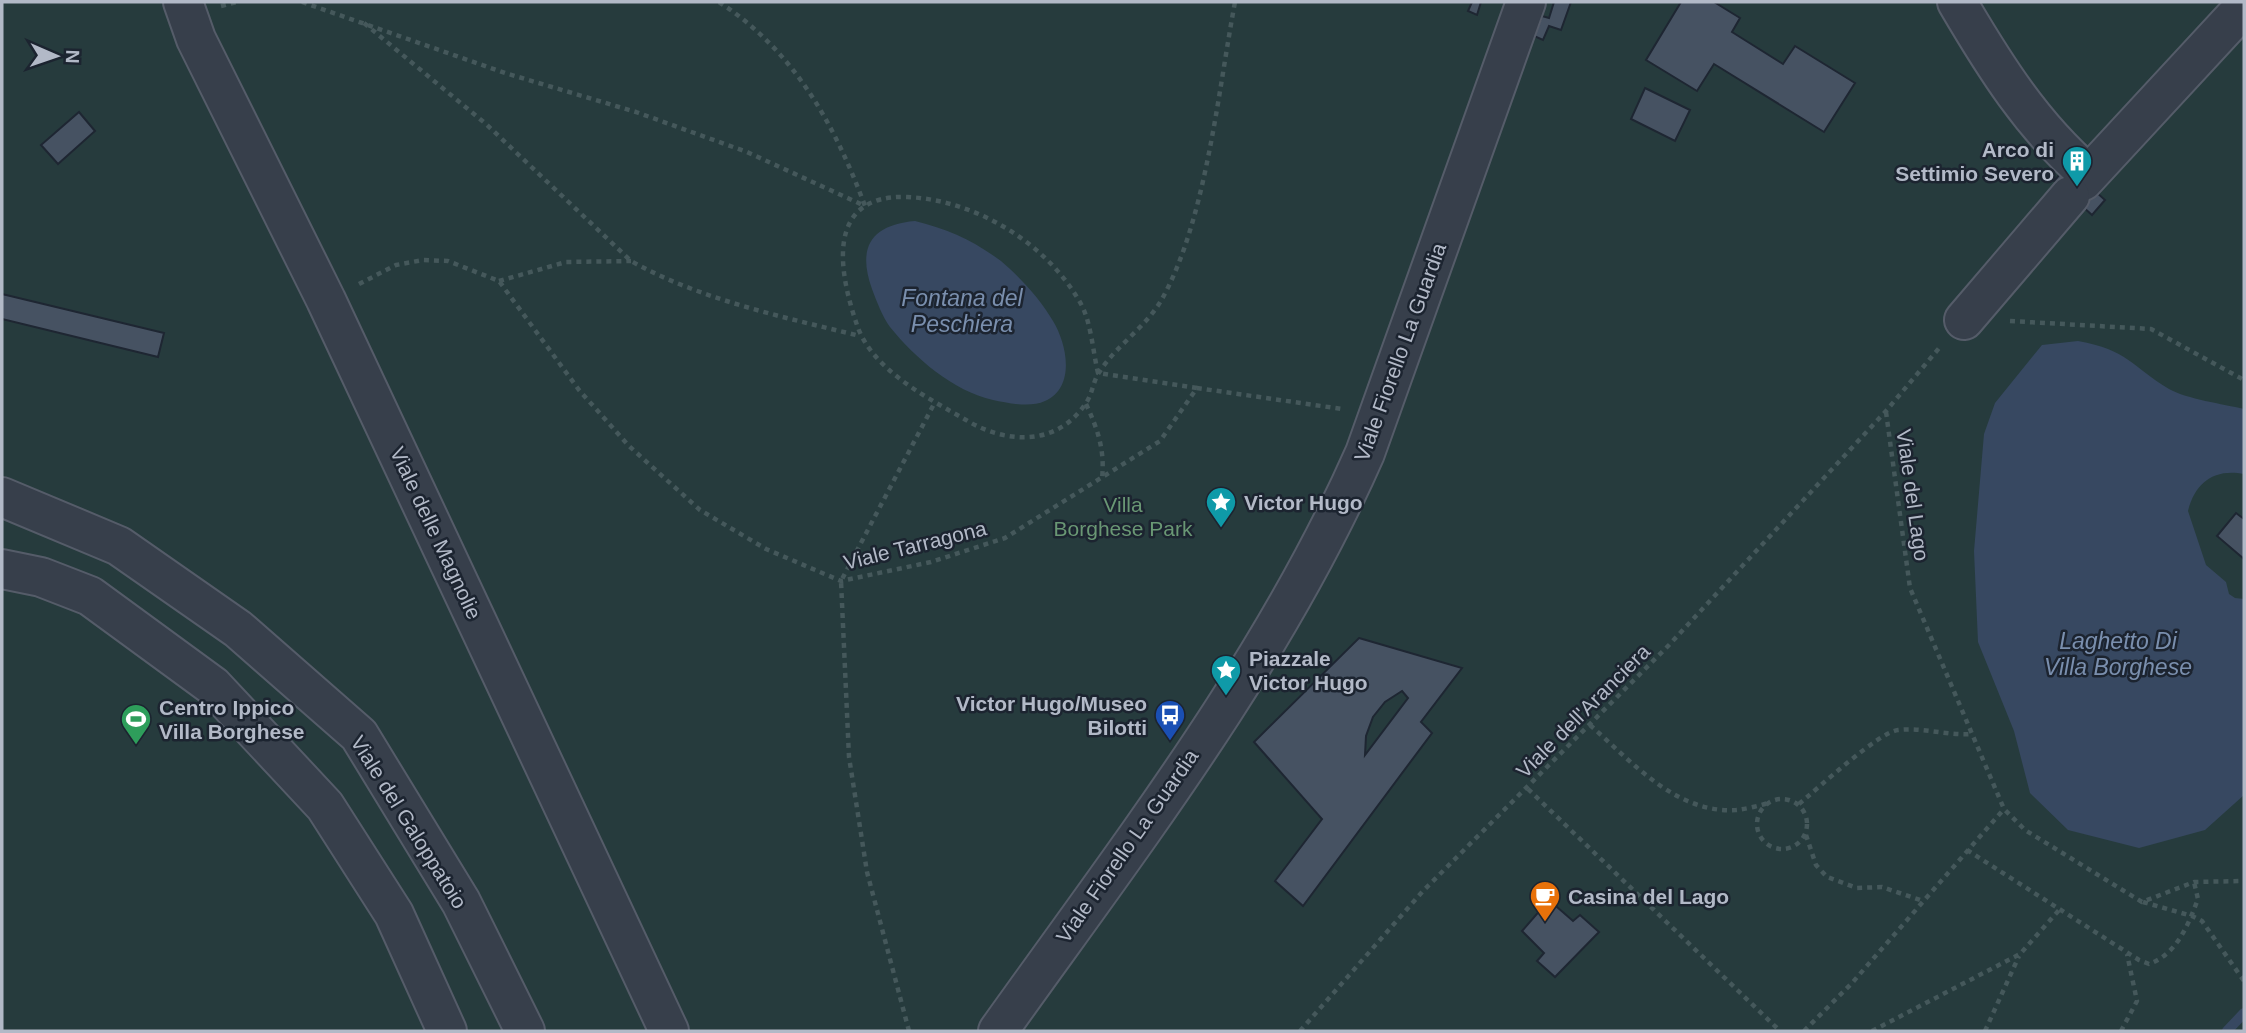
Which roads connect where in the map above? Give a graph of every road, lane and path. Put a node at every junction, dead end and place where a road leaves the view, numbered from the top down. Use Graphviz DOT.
graph roads {
  1 [pos="183,2"];
  2 [pos="302,2"];
  3 [pos="719,2"];
  4 [pos="1235,2"];
  5 [pos="1527,2"];
  6 [pos="1957,2"];
  7 [pos="2244,7"];
  8 [pos="364,23"];
  9 [pos="2080,184"];
  10 [pos="865,206"];
  11 [pos="631,261"];
  12 [pos="499,281"];
  13 [pos="326,300"];
  14 [pos="1964,320"];
  15 [pos="861,337"];
  16 [pos="1098,373"];
  17 [pos="2244,380"];
  18 [pos="1197,388"];
  19 [pos="935,402"];
  20 [pos="1086,404"];
  21 [pos="1886,411"];
  22 [pos="1378,415"];
  23 [pos="1102,480"];
  24 [pos="2,497"];
  25 [pos="2,569"];
  26 [pos="841,582"];
  27 [pos="1590,725"];
  28 [pos="1973,734"];
  29 [pos="1528,789"];
  30 [pos="1768,803"];
  31 [pos="1799,804"];
  32 [pos="2004,809"];
  33 [pos="1806,834"];
  34 [pos="1968,850"];
  35 [pos="2244,881"];
  36 [pos="2194,882"];
  37 [pos="1923,901"];
  38 [pos="2142,902"];
  39 [pos="2060,909"];
  40 [pos="2192,916"];
  41 [pos="2127,953"];
  42 [pos="2020,954"];
  43 [pos="2244,981"];
  44 [pos="447,1031"];
  45 [pos="525,1031"];
  46 [pos="669,1031"];
  47 [pos="909,1031"];
  48 [pos="998,1031"];
  49 [pos="1300,1031"];
  50 [pos="1780,1031"];
  51 [pos="1804,1031"];
  52 [pos="1872,1031"];
  53 [pos="1985,1031"];
  54 [pos="2121,1031"];
  1 -- 13 [label="street, Viale delle Magnolie"];
  2 -- 8 [label="path"];
  3 -- 10 [label="path"];
  4 -- 16 [label="path"];
  5 -- 22 [label="street, Viale Fiorello La Guardia"];
  6 -- 9 [label="street"];
  7 -- 9 [label="street"];
  8 -- 10 [label="path"];
  8 -- 11 [label="path"];
  9 -- 14 [label="street"];
  10 -- 15 [label="path"];
  10 -- 16 [label="path"];
  11 -- 12 [label="path"];
  11 -- 15 [label="path"];
  12 -- 13 [label="path"];
  12 -- 26 [label="path, Viale Tarragona"];
  13 -- 46 [label="street, Viale delle Magnolie"];
  14 -- 17 [label="path"];
  14 -- 21 [label="path, Viale del Lago"];
  15 -- 19 [label="path"];
  16 -- 18 [label="path"];
  16 -- 20 [label="path"];
  18 -- 22 [label="path"];
  18 -- 23 [label="path, Viale Tarragona"];
  19 -- 20 [label="path"];
  19 -- 26 [label="path"];
  20 -- 23 [label="path"];
  21 -- 27 [label="path, Viale dell'Aranciera"];
  21 -- 28 [label="path, Viale del Lago"];
  22 -- 48 [label="street, Viale Fiorello La Guardia"];
  23 -- 26 [label="path, Viale Tarragona"];
  24 -- 45 [label="street, Viale del Galoppatoio"];
  25 -- 44 [label="street"];
  26 -- 47 [label="path"];
  27 -- 29 [label="path, Viale dell'Aranciera"];
  27 -- 30 [label="path"];
  28 -- 31 [label="path"];
  28 -- 32 [label="path, Viale del Lago"];
  29 -- 49 [label="path, Viale dell'Aranciera"];
  29 -- 50 [label="path"];
  30 -- 31 [label="path"];
  30 -- 33 [label="path"];
  31 -- 33 [label="path"];
  32 -- 34 [label="path"];
  32 -- 38 [label="path, Viale del Lago"];
  33 -- 37 [label="path"];
  34 -- 37 [label="path"];
  34 -- 39 [label="path"];
  35 -- 36 [label="path"];
  36 -- 38 [label="path"];
  36 -- 40 [label="path"];
  37 -- 51 [label="path"];
  38 -- 40 [label="path, Viale del Lago"];
  39 -- 41 [label="path"];
  39 -- 42 [label="path"];
  40 -- 41 [label="path"];
  40 -- 43 [label="path"];
  41 -- 54 [label="path"];
  42 -- 52 [label="path"];
  42 -- 53 [label="path"];
}
